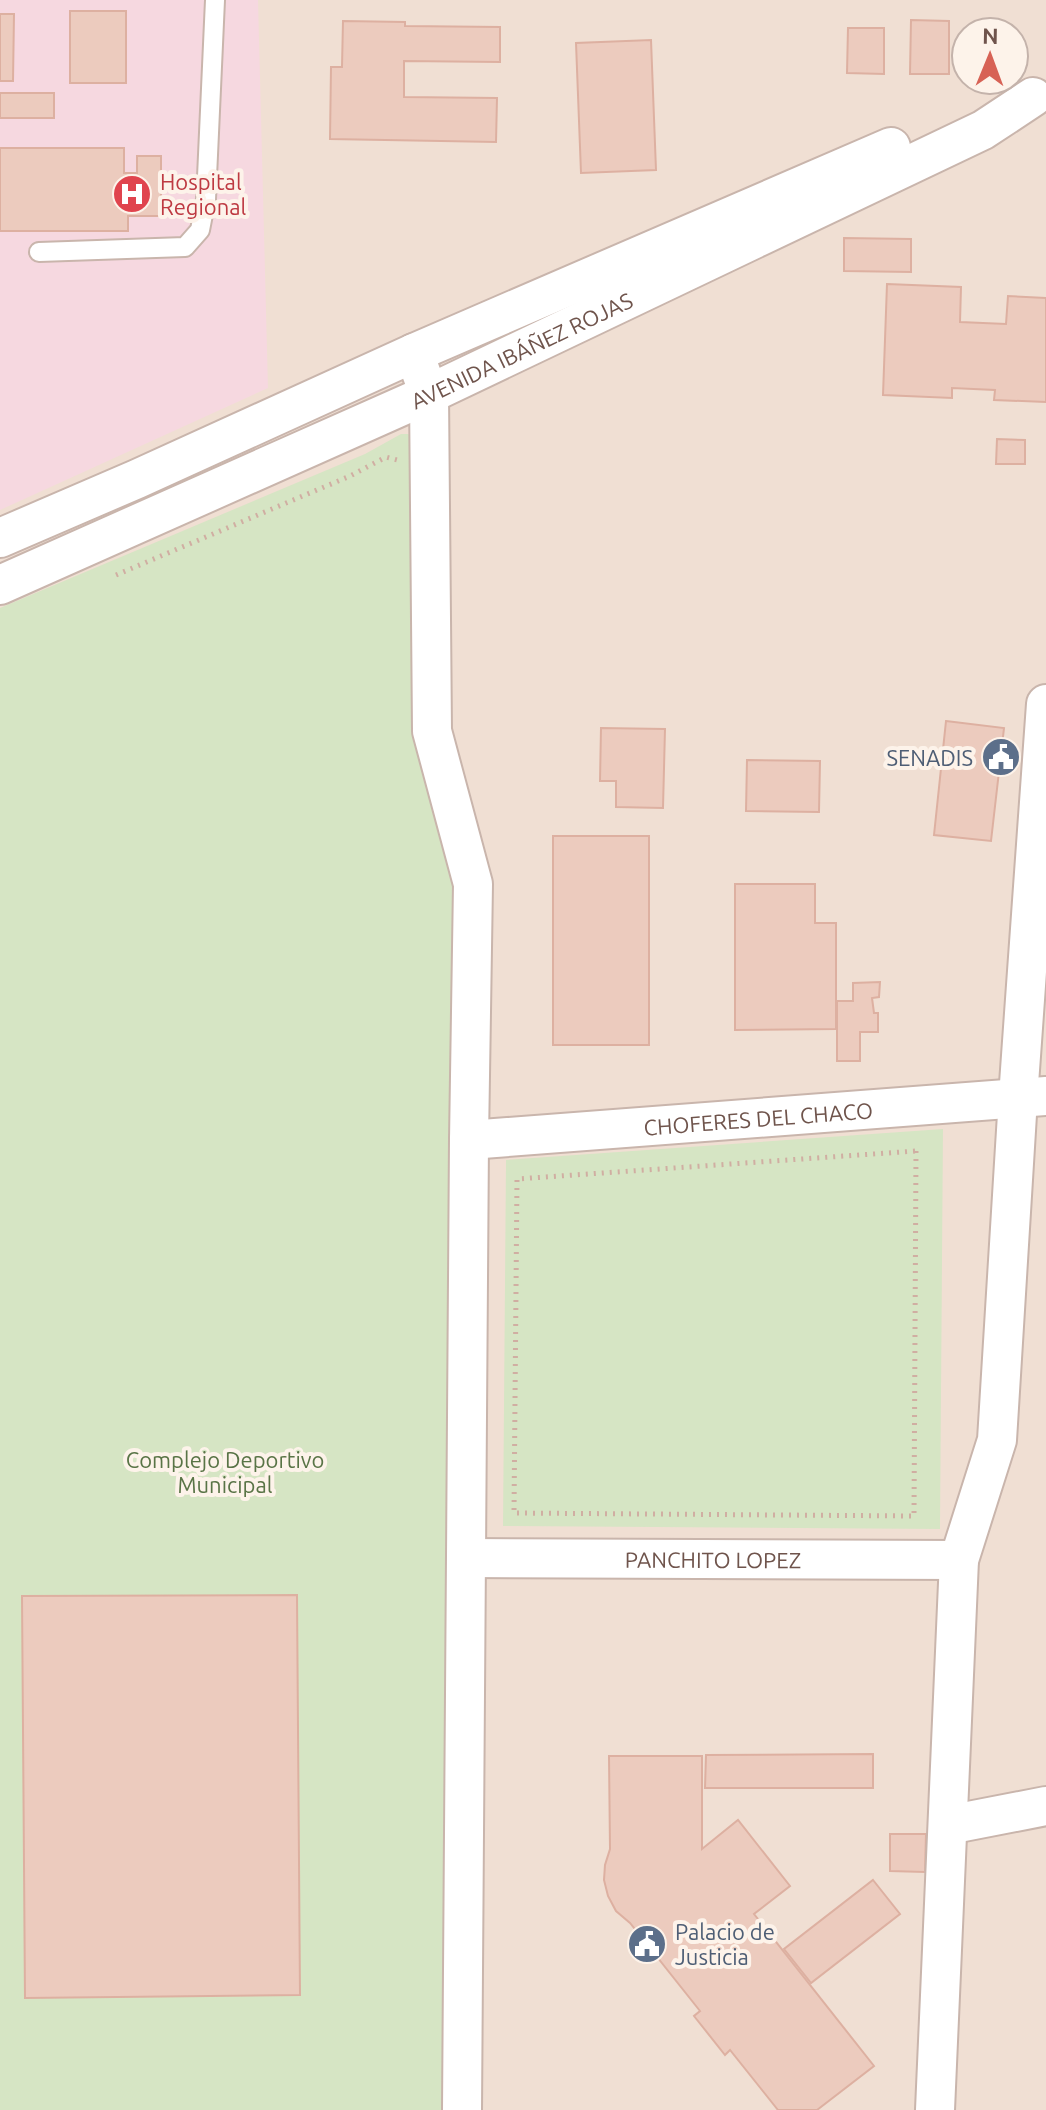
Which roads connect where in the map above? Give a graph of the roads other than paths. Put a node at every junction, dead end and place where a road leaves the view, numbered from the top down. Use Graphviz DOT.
graph roads {
  1 [pos="215,0"];
  2 [pos="1040,94"];
  3 [pos="39,252"];
  4 [pos="414,353"];
  5 [pos="429,394"];
  6 [pos="0,538"];
  7 [pos="0,585"];
  8 [pos="1046,704"];
  9 [pos="1032,1097"];
  10 [pos="469,1140"];
  11 [pos="467,1558"];
  12 [pos="959,1560"];
  13 [pos="1046,1806"];
  14 [pos="948,1825"];
  15 [pos="462,2110"];
  16 [pos="935,2110"];
  1 -- 3 [label="lane"];
  2 -- 4 [label="street, AVENIDA IBÁÑEZ ROJAS"];
  2 -- 5 [label="street, AVENIDA IBÁÑEZ ROJAS"];
  4 -- 5 [label="street"];
  4 -- 6 [label="street, AVENIDA IBÁÑEZ ROJAS"];
  5 -- 7 [label="street, AVENIDA IBÁÑEZ ROJAS"];
  5 -- 10 [label="street"];
  8 -- 9 [label="street"];
  9 -- 10 [label="street, CHOFERES DEL CHACO"];
  9 -- 12 [label="street"];
  10 -- 11 [label="street"];
  11 -- 12 [label="street, PANCHITO LOPEZ"];
  11 -- 15 [label="street"];
  12 -- 14 [label="street"];
  13 -- 14 [label="street"];
  14 -- 16 [label="street"];
}
